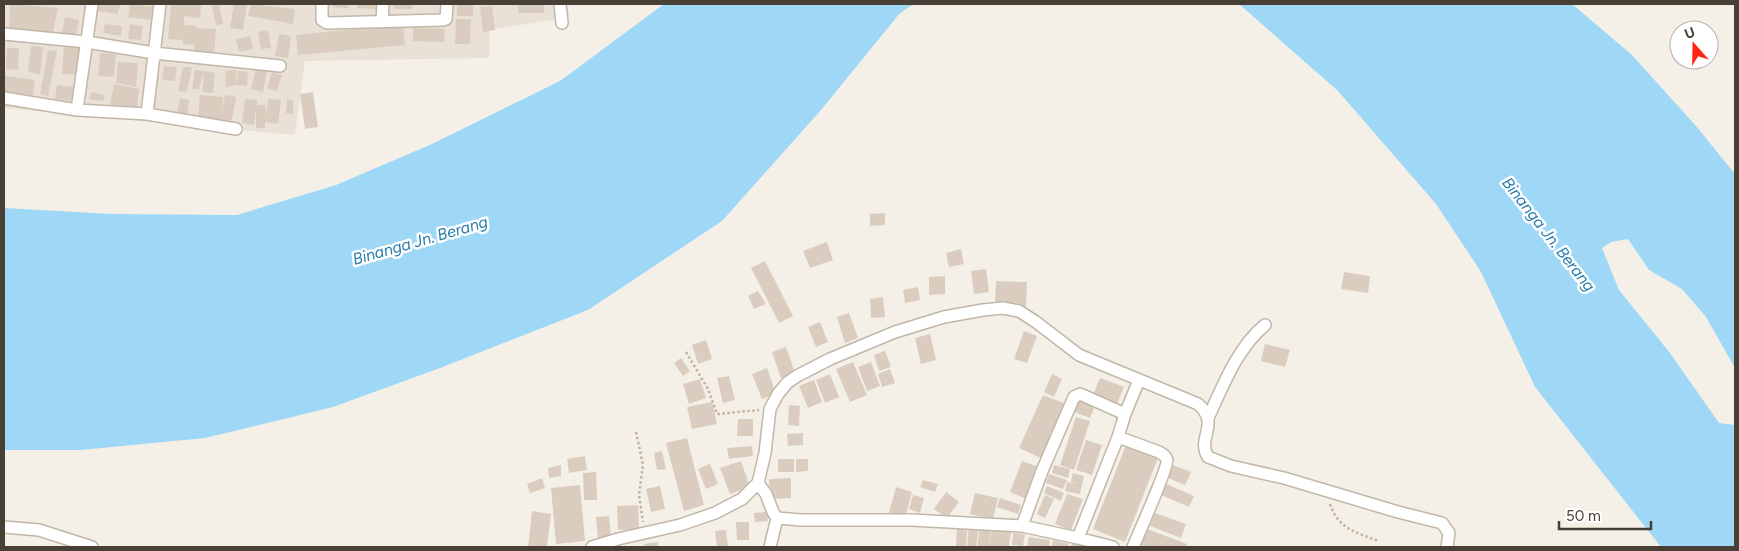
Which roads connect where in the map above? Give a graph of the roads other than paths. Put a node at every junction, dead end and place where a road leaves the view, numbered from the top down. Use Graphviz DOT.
graph roads {
  1 [pos="92,4"];
  2 [pos="160,4"];
  3 [pos="322,4"];
  4 [pos="383,4"];
  5 [pos="447,4"];
  6 [pos="560,4"];
  7 [pos="382,22"];
  8 [pos="562,23"];
  9 [pos="4,34"];
  10 [pos="87,42"];
  11 [pos="154,53"];
  12 [pos="280,66"];
  13 [pos="4,98"];
  14 [pos="77,110"];
  15 [pos="147,114"];
  16 [pos="236,129"];
  17 [pos="1265,324"];
  18 [pos="1139,380"];
  19 [pos="1125,414"];
  20 [pos="1208,418"];
  21 [pos="1118,437"];
  22 [pos="758,483"];
  23 [pos="777,518"];
  24 [pos="1022,526"];
  25 [pos="4,527"];
  26 [pos="1078,538"];
  27 [pos="92,547"];
  28 [pos="592,547"];
  29 [pos="770,547"];
  30 [pos="1113,547"];
  31 [pos="1133,547"];
  32 [pos="1446,547"];
  1 -- 10 [label="street"];
  2 -- 11 [label="street"];
  3 -- 7 [label="street"];
  4 -- 7 [label="street"];
  5 -- 7 [label="street"];
  6 -- 8 [label="street"];
  9 -- 10 [label="street"];
  10 -- 11 [label="street"];
  10 -- 14 [label="street"];
  11 -- 12 [label="street"];
  11 -- 15 [label="street"];
  13 -- 14 [label="street"];
  14 -- 15 [label="street"];
  15 -- 16 [label="street"];
  17 -- 20 [label="street"];
  18 -- 19 [label="street"];
  18 -- 20 [label="street"];
  18 -- 22 [label="street"];
  19 -- 21 [label="street"];
  19 -- 24 [label="street"];
  20 -- 32 [label="street"];
  21 -- 26 [label="street"];
  21 -- 31 [label="street"];
  22 -- 23 [label="street"];
  22 -- 28 [label="street"];
  23 -- 24 [label="street"];
  23 -- 29 [label="street"];
  24 -- 26 [label="street"];
  25 -- 27 [label="street"];
  26 -- 30 [label="street"];
}
